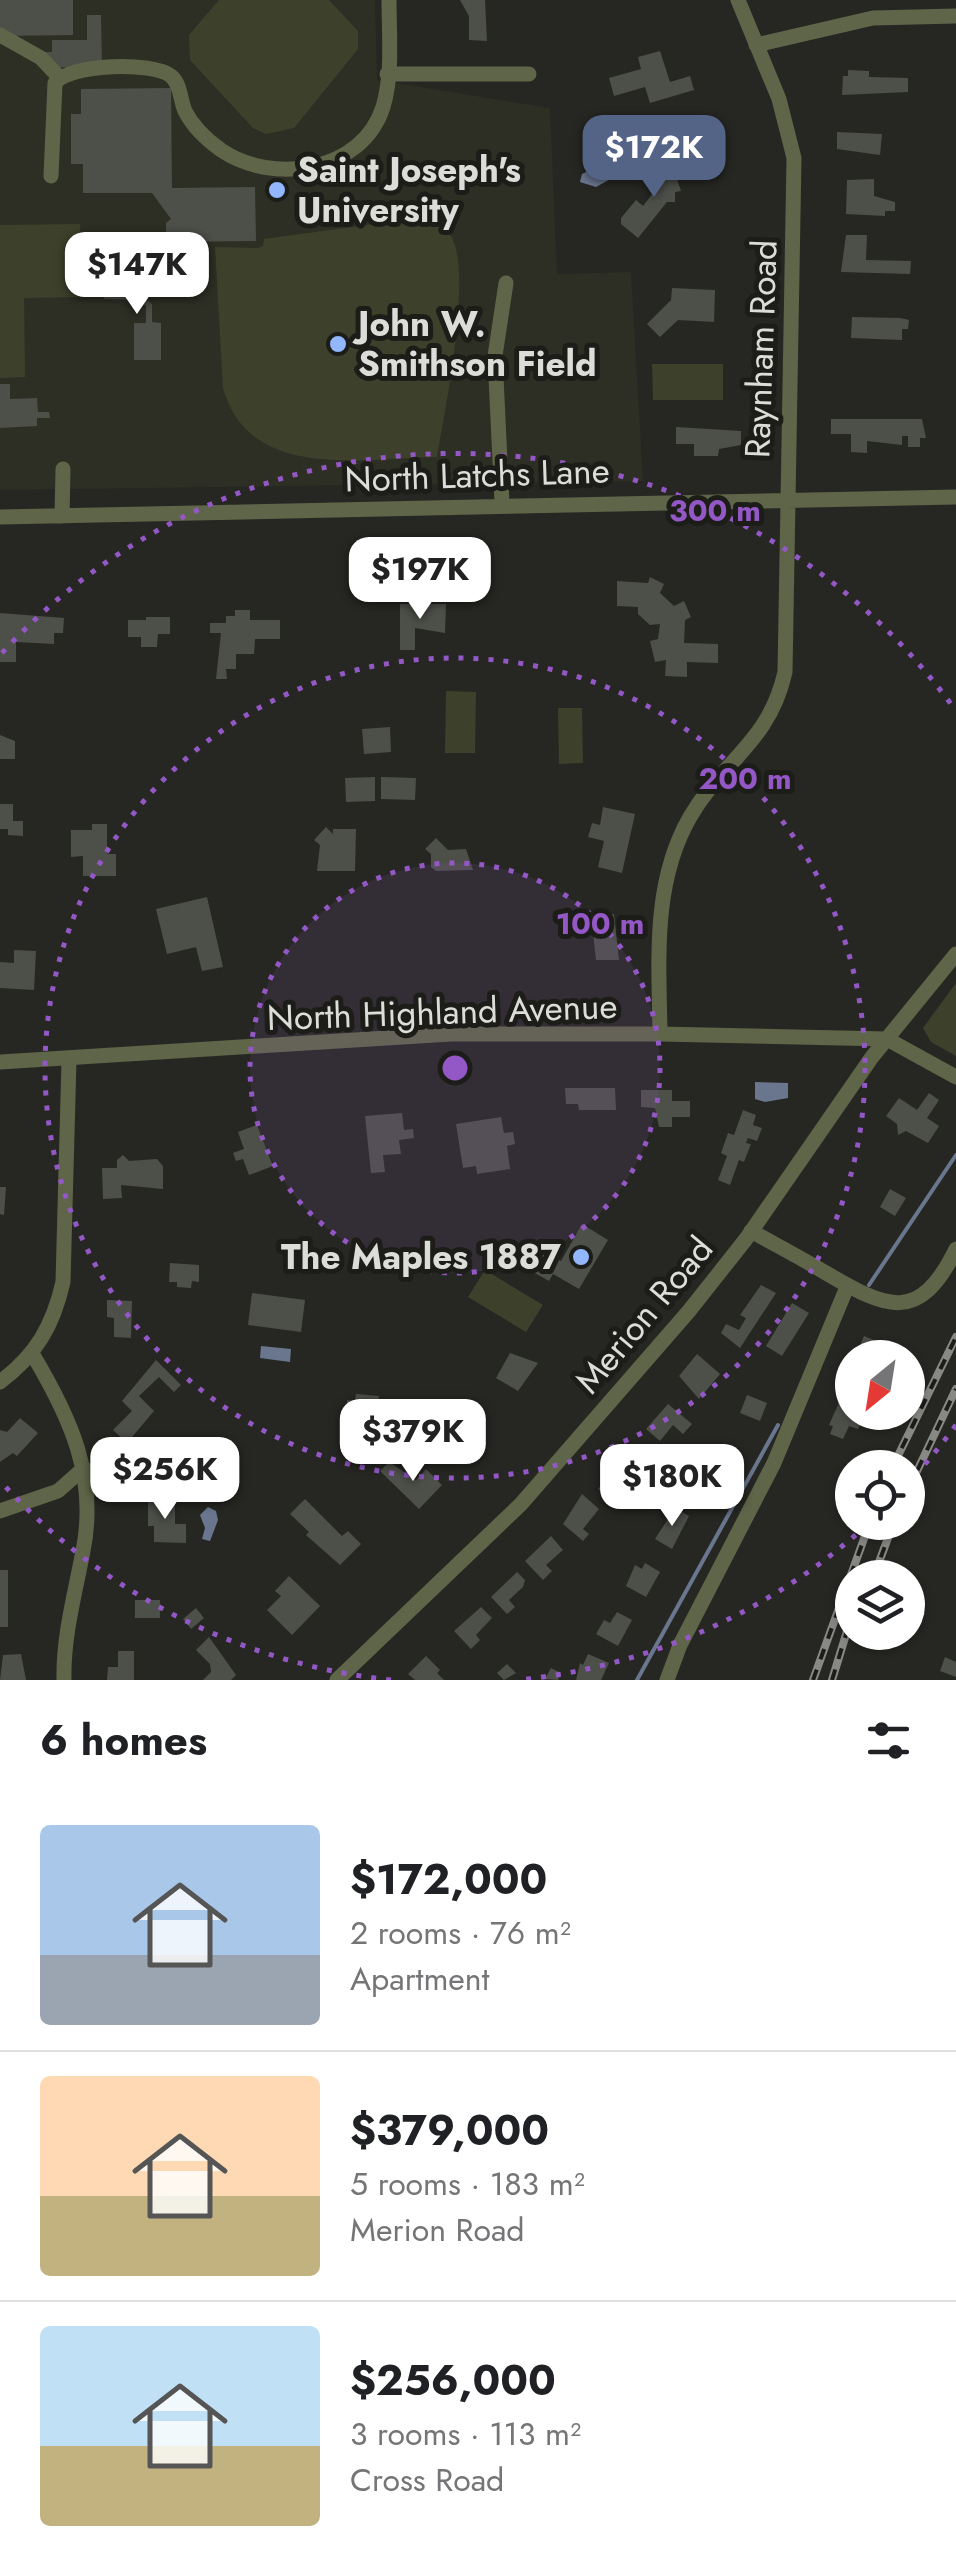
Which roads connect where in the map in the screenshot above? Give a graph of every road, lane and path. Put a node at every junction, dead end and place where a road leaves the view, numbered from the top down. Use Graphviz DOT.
graph roads {
  1 [pos="389,0"];
  2 [pos="738,0"];
  3 [pos="956,16"];
  4 [pos="0,35"];
  5 [pos="24,46"];
  6 [pos="45,46"];
  7 [pos="756,46"];
  8 [pos="387,74"];
  9 [pos="529,74"];
  10 [pos="59,78"];
  11 [pos="51,176"];
  12 [pos="506,283"];
  13 [pos="62,469"];
  14 [pos="956,497"];
  15 [pos="787,498"];
  16 [pos="502,503"];
  17 [pos="62,516"];
  18 [pos="0,518"];
  19 [pos="956,954"];
  20 [pos="660,1034"];
  21 [pos="887,1040"];
  22 [pos="69,1060"];
  23 [pos="0,1062"];
  24 [pos="956,1077"];
  25 [pos="752,1230"];
  26 [pos="956,1249"];
  27 [pos="951,1267"];
  28 [pos="847,1287"];
  29 [pos="34,1355"];
  30 [pos="0,1382"];
  31 [pos="84,1468"];
  32 [pos="58,1491"];
  33 [pos="87,1505"];
  34 [pos="0,1511"];
  35 [pos="64,1680"];
  36 [pos="337,1680"];
  37 [pos="667,1680"];
  1 -- 8 [label="street"];
  2 -- 7 [label="street, Raynham Road"];
  3 -- 7 [label="street"];
  4 -- 5 [label="street"];
  5 -- 6 [label="street"];
  5 -- 10 [label="street"];
  7 -- 15 [label="street, Raynham Road"];
  8 -- 9 [label="street"];
  8 -- 10 [label="street"];
  10 -- 11 [label="street"];
  12 -- 16 [label="street"];
  13 -- 17 [label="street"];
  14 -- 15 [label="street, North Latchs Lane"];
  15 -- 16 [label="street, North Latchs Lane"];
  15 -- 20 [label="street, Raynham Road"];
  16 -- 17 [label="street, North Latchs Lane"];
  17 -- 18 [label="street, North Latchs Lane"];
  19 -- 21 [label="street, Merion Road"];
  20 -- 21 [label="street, North Highland Avenue"];
  20 -- 22 [label="street, North Highland Avenue"];
  21 -- 24 [label="street"];
  21 -- 25 [label="street, Merion Road"];
  22 -- 23 [label="street, North Highland Avenue"];
  22 -- 29 [label="street"];
  25 -- 28 [label="street"];
  25 -- 36 [label="street, Merion Road"];
  26 -- 27 [label="street"];
  27 -- 28 [label="street"];
  28 -- 37 [label="street"];
  29 -- 30 [label="street"];
  29 -- 31 [label="street"];
  31 -- 32 [label="street"];
  31 -- 33 [label="street"];
  32 -- 33 [label="street"];
  32 -- 34 [label="street"];
  33 -- 35 [label="street"];
}
